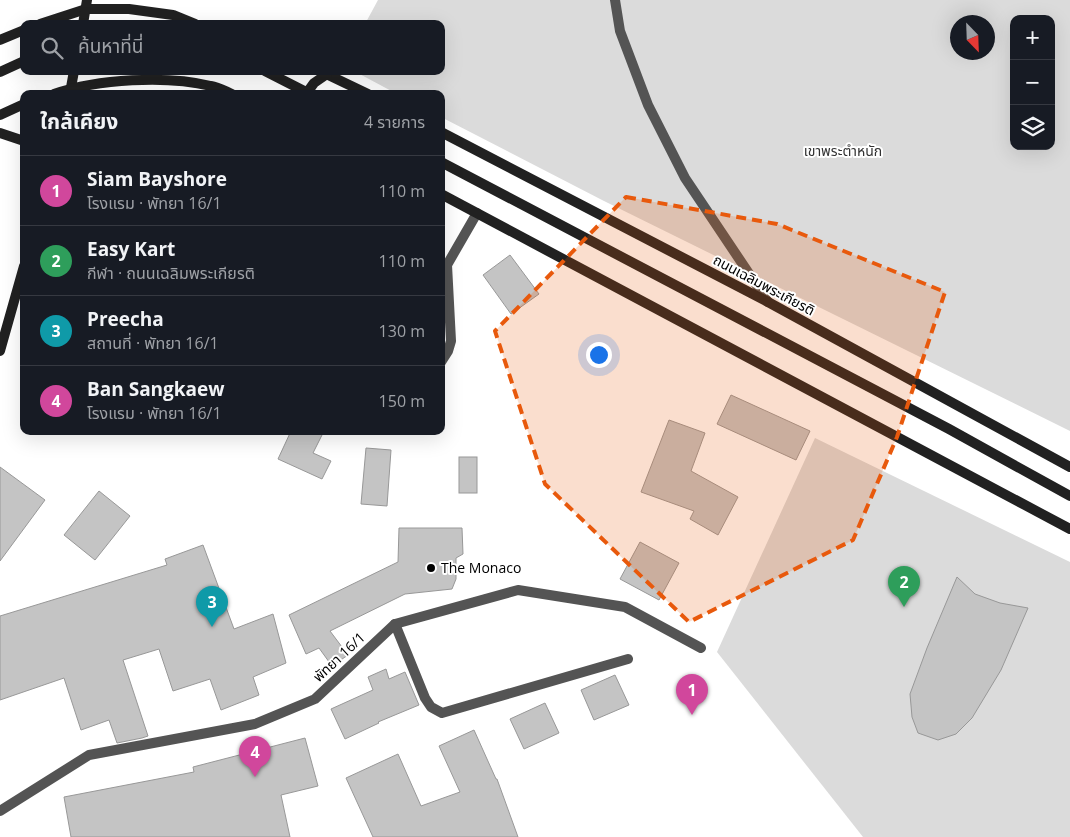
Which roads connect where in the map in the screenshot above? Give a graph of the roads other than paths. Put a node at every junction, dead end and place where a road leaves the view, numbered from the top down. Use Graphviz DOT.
graph roads {
  1 [pos="615,0"];
  2 [pos="87,4"];
  3 [pos="49,20"];
  4 [pos="84,20"];
  5 [pos="185,20"];
  6 [pos="20,32"];
  7 [pos="0,40"];
  8 [pos="20,64"];
  9 [pos="0,72"];
  10 [pos="73,75"];
  11 [pos="273,75"];
  12 [pos="321,75"];
  13 [pos="329,75"];
  14 [pos="70,90"];
  15 [pos="75,90"];
  16 [pos="222,90"];
  17 [pos="302,90"];
  18 [pos="309,90"];
  19 [pos="360,90"];
  20 [pos="20,106"];
  21 [pos="0,115"];
  22 [pos="0,132"];
  23 [pos="445,134"];
  24 [pos="20,140"];
  25 [pos="445,164"];
  26 [pos="445,196"];
  27 [pos="477,213"];
  28 [pos="20,280"];
  29 [pos="768,302"];
  30 [pos="0,351"];
  31 [pos="445,355"];
  32 [pos="1070,467"];
  33 [pos="1070,496"];
  34 [pos="1070,529"];
  35 [pos="395,624"];
  36 [pos="701,648"];
  37 [pos="628,660"];
  38 [pos="0,811"];
  1 -- 29 [label="street"];
  2 -- 3 [label="street"];
  2 -- 4 [label="street"];
  2 -- 5 [label="street"];
  6 -- 7 [label="street"];
  8 -- 9 [label="street"];
  10 -- 14 [label="street"];
  11 -- 17 [label="street"];
  12 -- 18 [label="street"];
  13 -- 19 [label="street"];
  15 -- 16 [label="street"];
  20 -- 21 [label="street"];
  22 -- 24 [label="street"];
  23 -- 29 [label="street, ถนนเฉลิมพระเกียรติ"];
  25 -- 33 [label="street"];
  26 -- 27 [label="street"];
  27 -- 31 [label="street"];
  27 -- 34 [label="street"];
  28 -- 30 [label="street"];
  29 -- 32 [label="street, ถนนเฉลิมพระเกียรติ"];
  35 -- 36 [label="street, พัทยา 16/1"];
  35 -- 37 [label="street"];
  35 -- 38 [label="street, พัทยา 16/1"];
}
